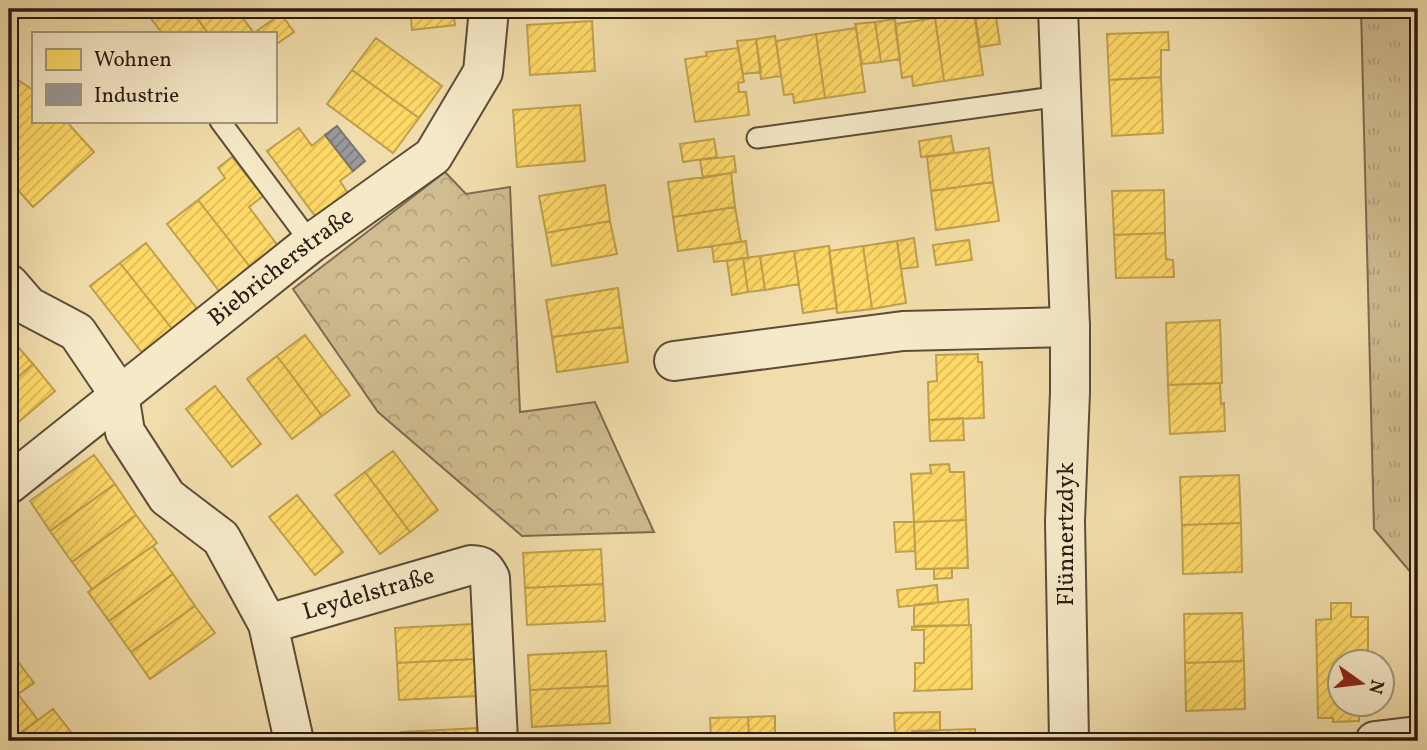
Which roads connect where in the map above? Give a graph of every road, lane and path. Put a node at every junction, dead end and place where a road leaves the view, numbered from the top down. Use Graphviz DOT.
graph roads {
  1 [pos="489,9"];
  2 [pos="1058,9"];
  3 [pos="1061,96"];
  4 [pos="221,122"];
  5 [pos="757,138"];
  6 [pos="312,243"];
  7 [pos="9,284"];
  8 [pos="1070,327"];
  9 [pos="674,361"];
  10 [pos="119,394"];
  11 [pos="9,484"];
  12 [pos="268,624"];
  13 [pos="1418,736"];
  14 [pos="293,741"];
  15 [pos="498,741"];
  16 [pos="1069,741"];
  17 [pos="1375,741"];
  1 -- 6 [label="street, Biebricherstraße"];
  2 -- 3 [label="street, Flünnertzdyk"];
  3 -- 5 [label="lane"];
  3 -- 8 [label="street, Flünnertzdyk"];
  4 -- 6 [label="lane"];
  6 -- 10 [label="street, Biebricherstraße"];
  7 -- 10 [label="street"];
  8 -- 9 [label="street"];
  8 -- 16 [label="street, Flünnertzdyk"];
  10 -- 11 [label="street, Biebricherstraße"];
  10 -- 12 [label="street"];
  12 -- 14 [label="street"];
  12 -- 15 [label="street, Leydelstraße"];
  13 -- 17 [label="street"];
}
